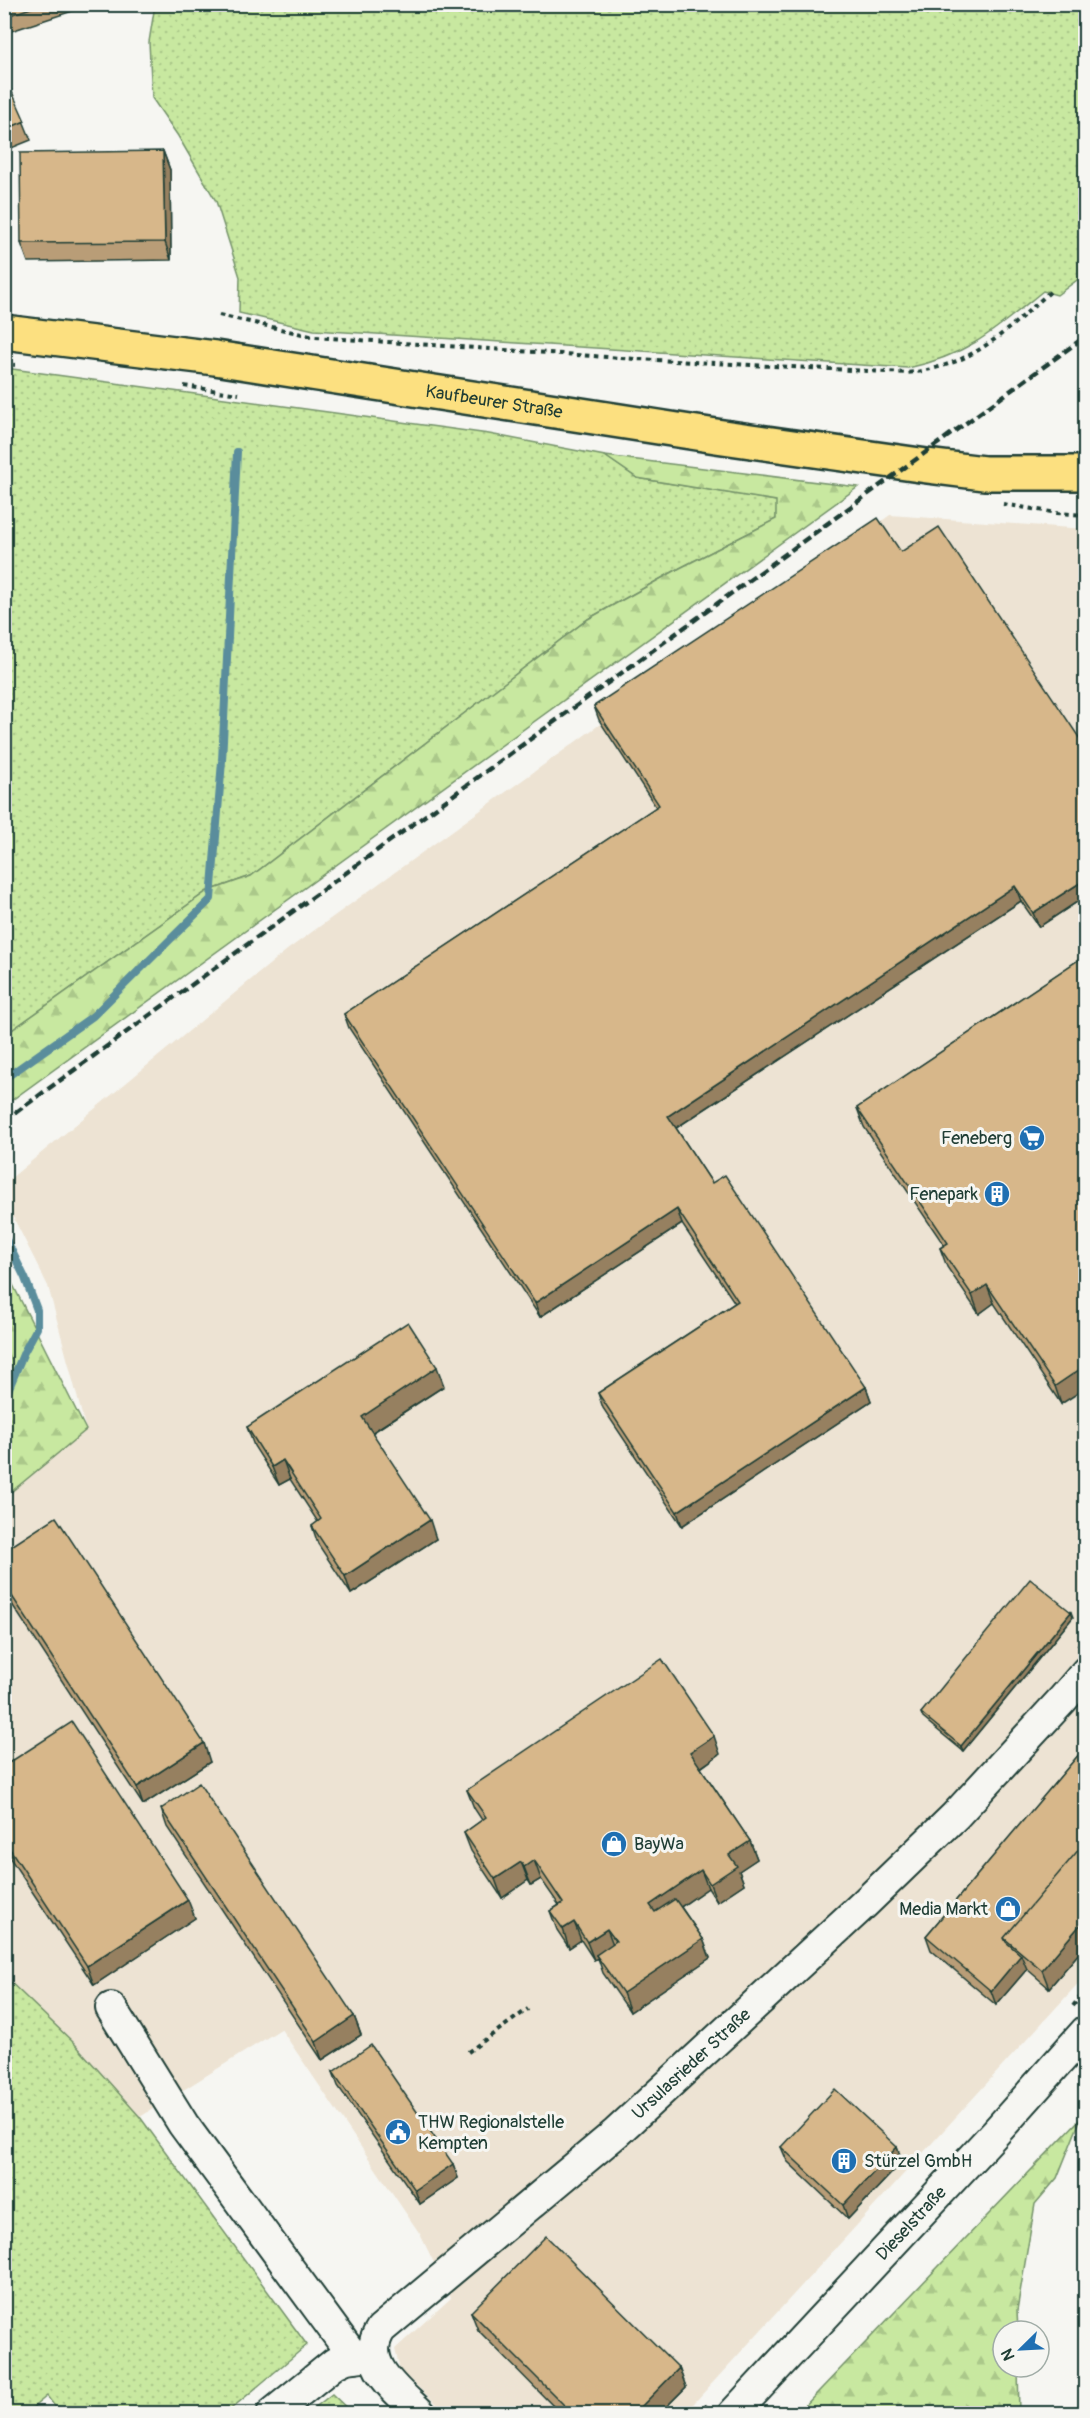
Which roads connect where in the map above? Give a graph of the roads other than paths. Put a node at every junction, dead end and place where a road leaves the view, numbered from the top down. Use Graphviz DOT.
graph roads {
  1 [pos="4,332"];
  2 [pos="984,473"];
  3 [pos="1086,473"];
  4 [pos="1086,493"];
  5 [pos="1078,1663"];
  6 [pos="111,2008"];
  7 [pos="1086,2031"];
  8 [pos="364,2356"];
  9 [pos="260,2410"];
  10 [pos="421,2414"];
  11 [pos="733,2414"];
  1 -- 2 [label="main road, Kaufbeurer Straße"];
  2 -- 3 [label="main road, Kaufbeurer Straße"];
  2 -- 4 [label="main road, Kaufbeurer Straße"];
  5 -- 8 [label="street, Ursulasrieder Straße"];
  6 -- 8 [label="street"];
  7 -- 11 [label="street, Dieselstraße"];
  8 -- 9 [label="street"];
  8 -- 10 [label="street"];
}
